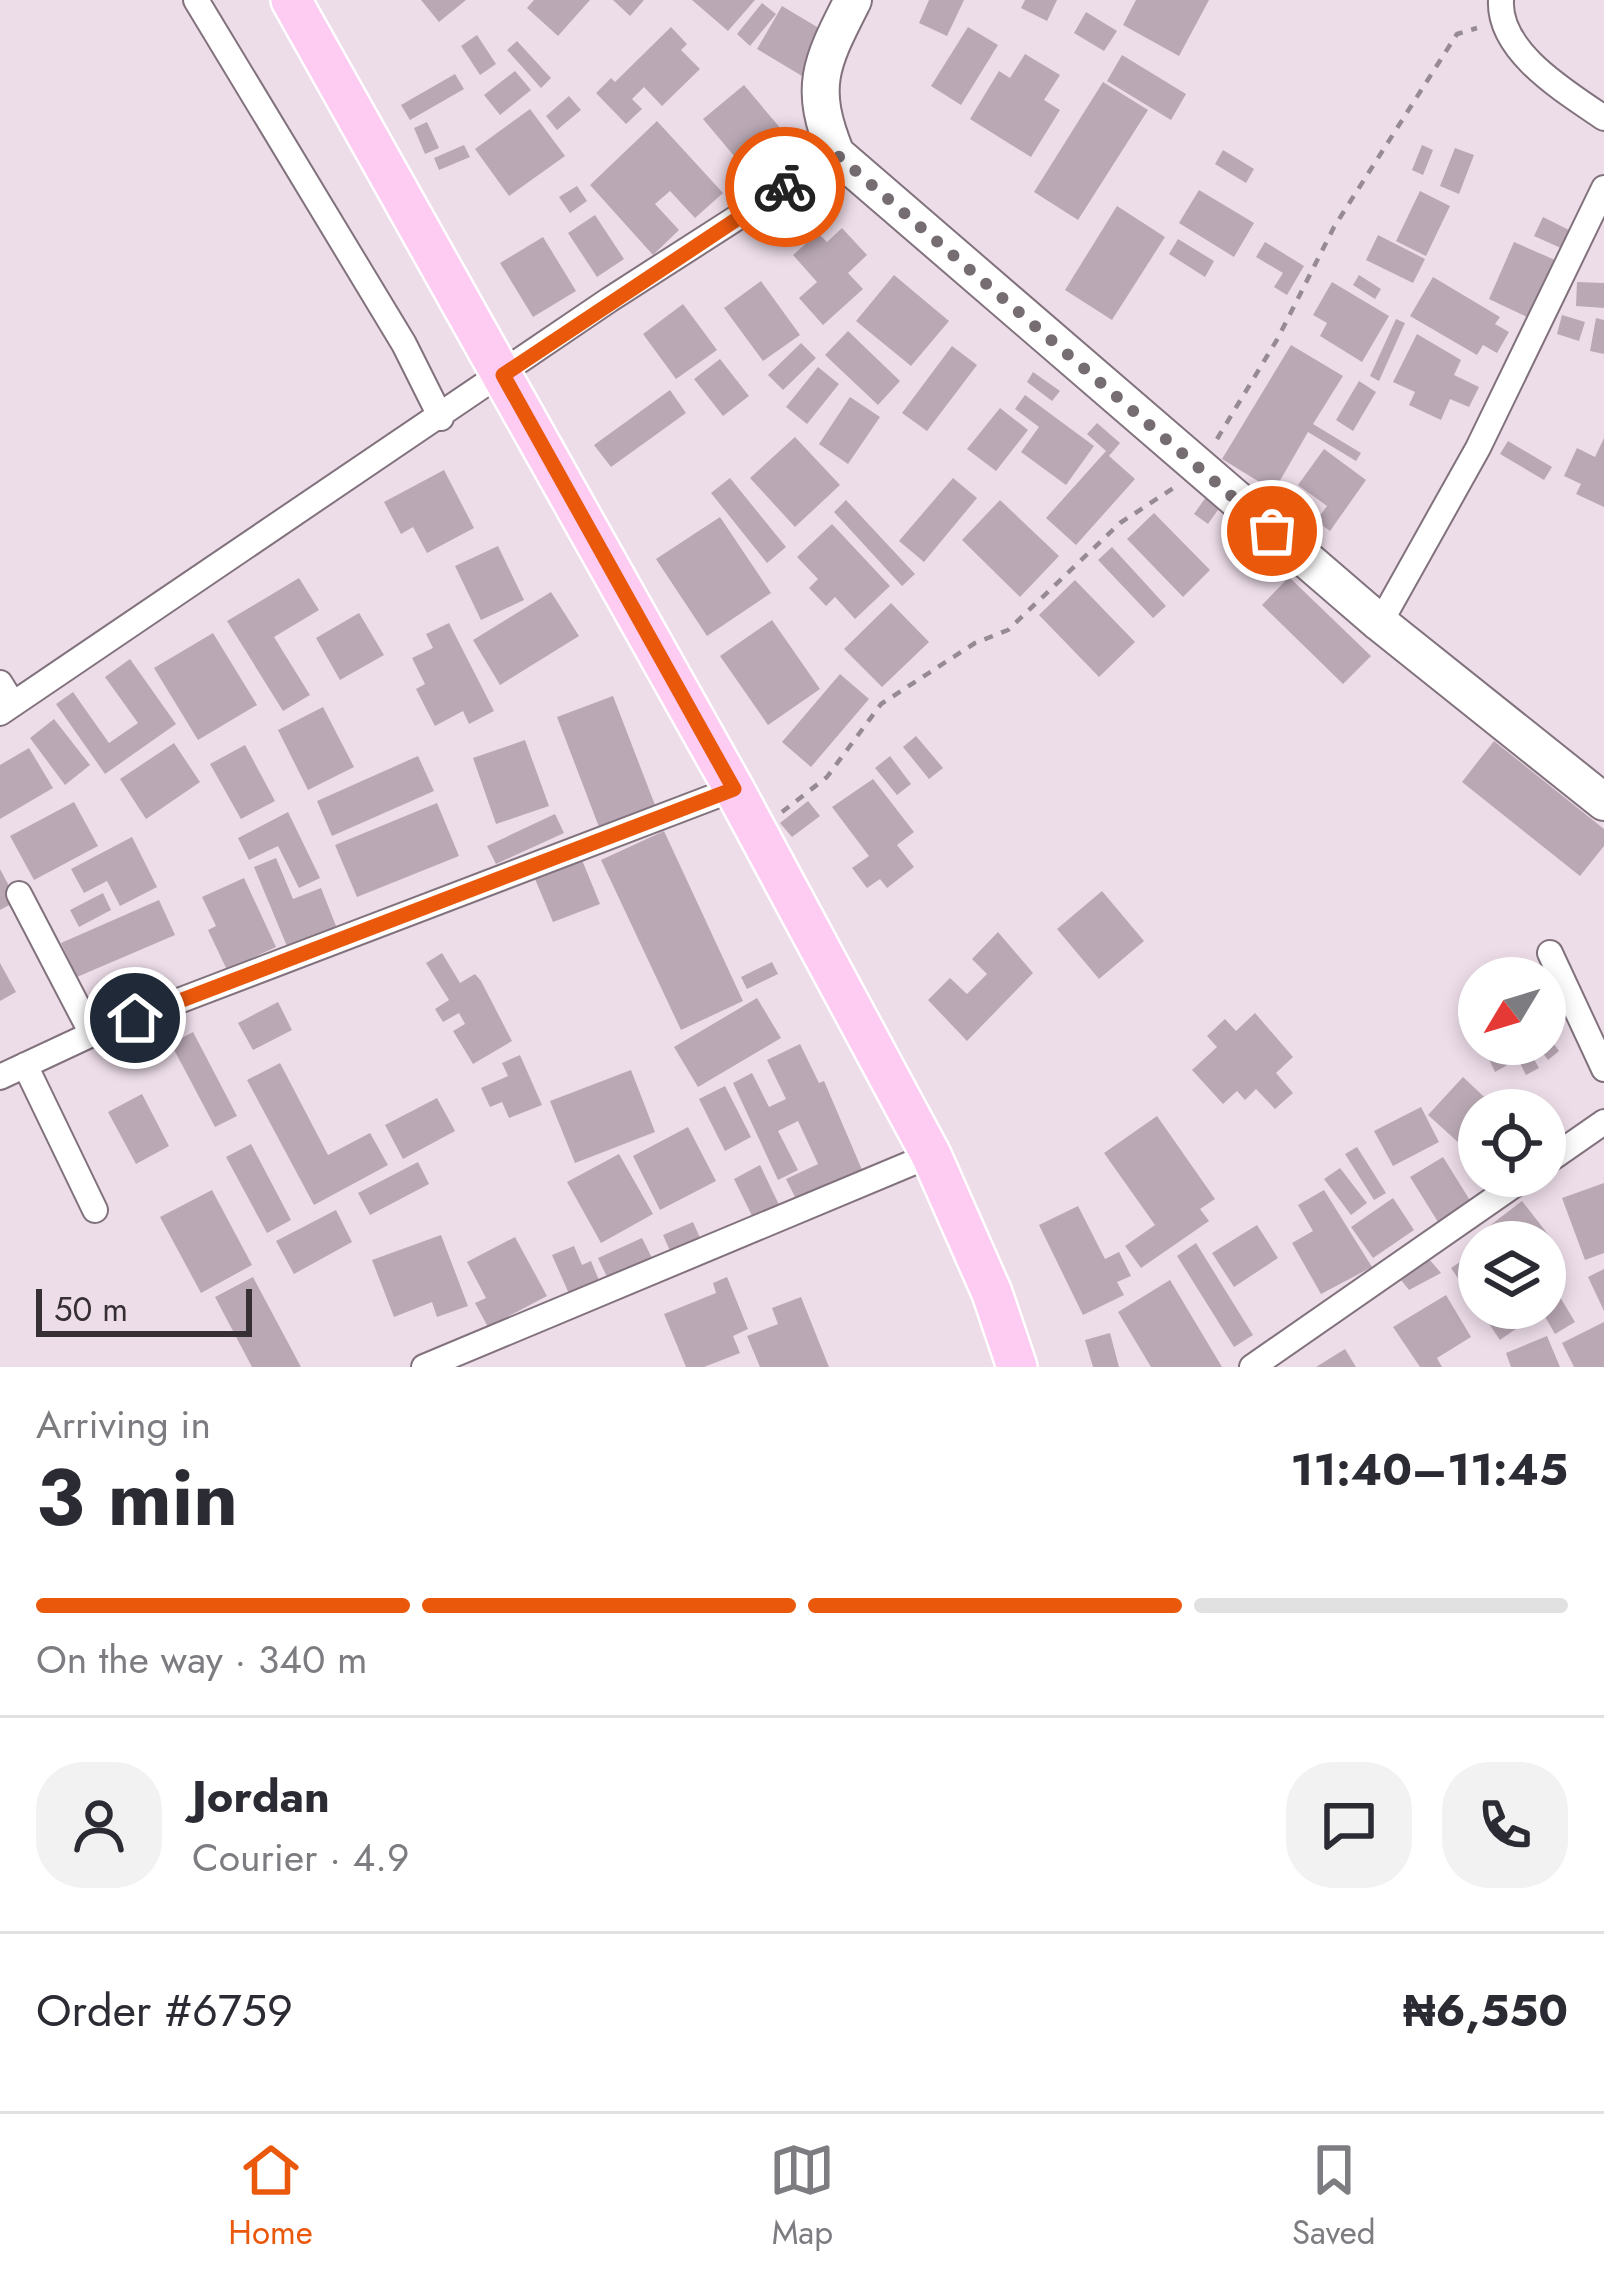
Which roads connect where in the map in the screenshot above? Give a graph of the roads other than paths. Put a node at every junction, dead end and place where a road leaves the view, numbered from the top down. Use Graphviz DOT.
graph roads {
  1 [pos="196,0"];
  2 [pos="292,0"];
  3 [pos="305,0"];
  4 [pos="853,0"];
  5 [pos="1501,0"];
  6 [pos="340,80"];
  7 [pos="1604,118"];
  8 [pos="836,154"];
  9 [pos="1604,188"];
  10 [pos="503,375"];
  11 [pos="441,418"];
  12 [pos="1380,623"];
  13 [pos="4,700"];
  14 [pos="734,789"];
  15 [pos="1604,802"];
  16 [pos="19,894"];
  17 [pos="1550,953"];
  18 [pos="92,1034"];
  19 [pos="25,1066"];
  20 [pos="1604,1070"];
  21 [pos="0,1076"];
  22 [pos="1604,1122"];
  23 [pos="1566,1148"];
  24 [pos="931,1155"];
  25 [pos="1497,1197"];
  26 [pos="95,1210"];
  27 [pos="424,1367"];
  28 [pos="1017,1367"];
  29 [pos="1252,1367"];
  1 -- 11 [label="street"];
  2 -- 6 [label="main road"];
  3 -- 6 [label="main road"];
  4 -- 8 [label="street"];
  5 -- 7 [label="street"];
  6 -- 10 [label="main road"];
  8 -- 10 [label="street"];
  8 -- 12 [label="street"];
  9 -- 12 [label="street"];
  10 -- 11 [label="street"];
  10 -- 14 [label="main road"];
  11 -- 13 [label="street"];
  12 -- 15 [label="street"];
  14 -- 18 [label="street"];
  14 -- 24 [label="main road"];
  16 -- 18 [label="street"];
  17 -- 20 [label="street"];
  18 -- 19 [label="street"];
  19 -- 21 [label="street"];
  19 -- 26 [label="street"];
  22 -- 23 [label="street"];
  24 -- 27 [label="street"];
  24 -- 28 [label="main road"];
  25 -- 29 [label="street"];
}
